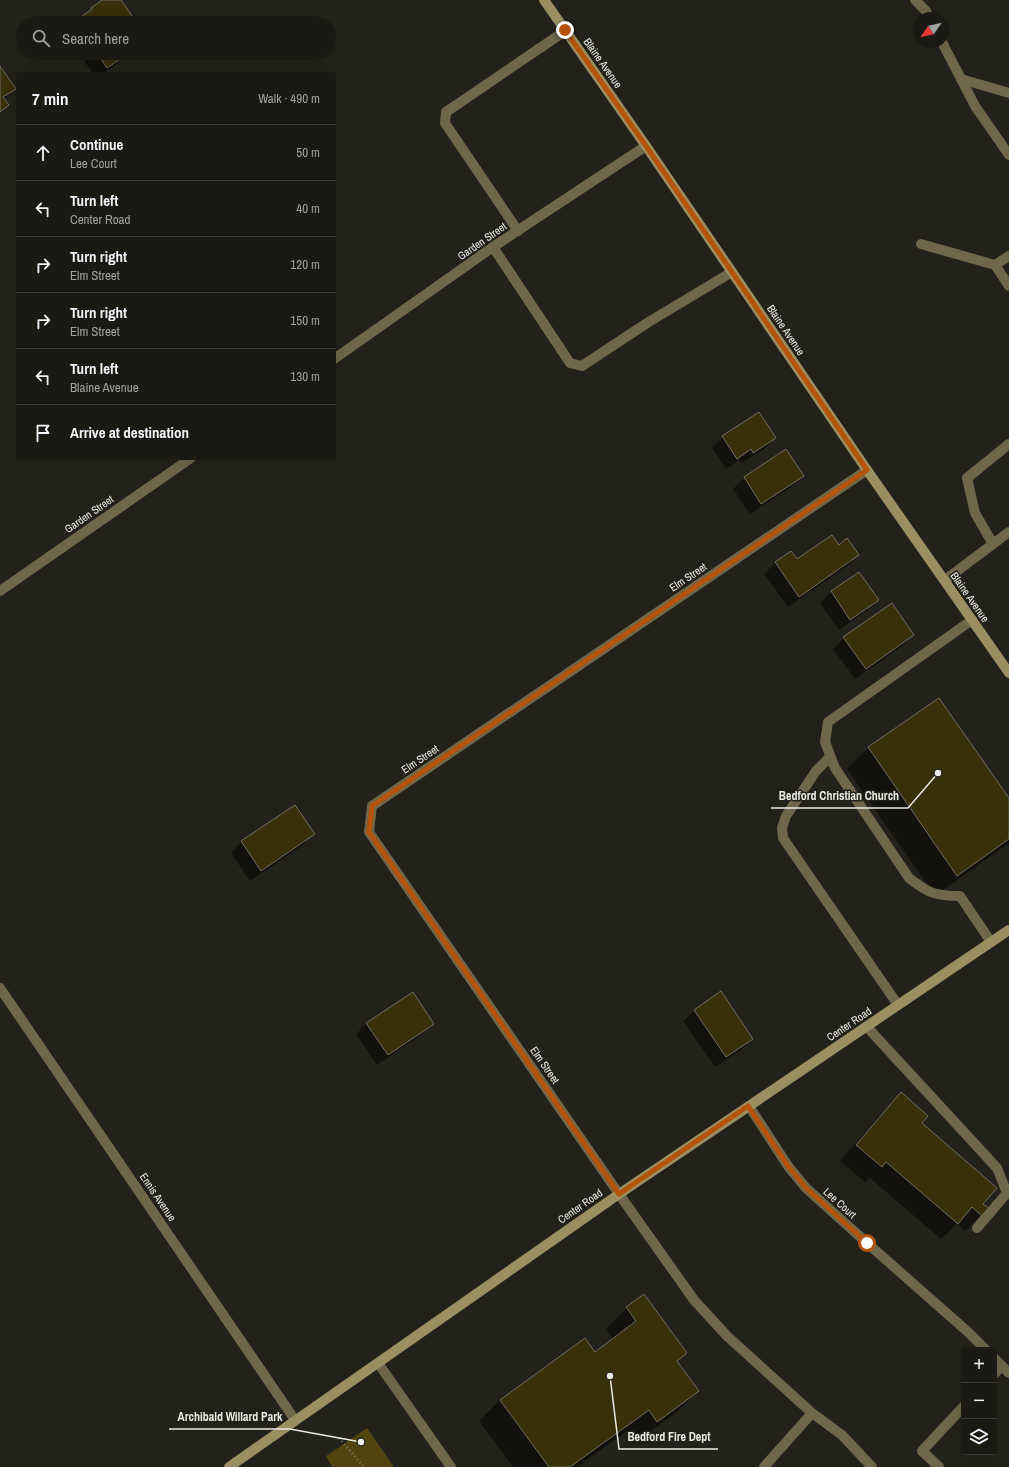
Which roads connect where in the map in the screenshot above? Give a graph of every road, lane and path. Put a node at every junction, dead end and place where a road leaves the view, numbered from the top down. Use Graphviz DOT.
graph roads {
  1 [pos="544,0"];
  2 [pos="915,0"];
  3 [pos="926,12"];
  4 [pos="565,30"];
  5 [pos="945,48"];
  6 [pos="961,79"];
  7 [pos="1009,93"];
  8 [pos="646,146"];
  9 [pos="1009,155"];
  10 [pos="518,231"];
  11 [pos="920,244"];
  12 [pos="494,248"];
  13 [pos="1009,256"];
  14 [pos="996,265"];
  15 [pos="732,272"];
  16 [pos="1009,286"];
  17 [pos="336,358"];
  18 [pos="1009,444"];
  19 [pos="188,460"];
  20 [pos="867,470"];
  21 [pos="1009,532"];
  22 [pos="993,544"];
  23 [pos="945,580"];
  24 [pos="0,591"];
  25 [pos="972,620"];
  26 [pos="1009,674"];
  27 [pos="830,757"];
  28 [pos="1009,930"];
  29 [pos="991,942"];
  30 [pos="0,988"];
  31 [pos="898,1006"];
  32 [pos="866,1026"];
  33 [pos="748,1106"];
  34 [pos="619,1194"];
  35 [pos="977,1228"];
  36 [pos="983,1347"];
  37 [pos="997,1361"];
  38 [pos="378,1362"];
  39 [pos="1005,1369"];
  40 [pos="961,1409"];
  41 [pos="812,1413"];
  42 [pos="296,1420"];
  43 [pos="339,1438"];
  44 [pos="229,1467"];
  45 [pos="364,1467"];
  46 [pos="451,1467"];
  47 [pos="764,1467"];
  48 [pos="872,1467"];
  49 [pos="939,1467"];
  1 -- 4 [label="main road, Blaine Avenue"];
  2 -- 3 [label="street"];
  4 -- 8 [label="main road, Blaine Avenue"];
  4 -- 10 [label="street"];
  5 -- 6 [label="street"];
  6 -- 7 [label="street"];
  6 -- 9 [label="street"];
  8 -- 10 [label="street, Garden Street"];
  8 -- 15 [label="main road, Blaine Avenue"];
  10 -- 12 [label="street, Garden Street"];
  11 -- 14 [label="street"];
  12 -- 15 [label="street"];
  12 -- 17 [label="street, Garden Street"];
  13 -- 14 [label="street"];
  14 -- 16 [label="street"];
  15 -- 20 [label="main road, Blaine Avenue"];
  18 -- 22 [label="street"];
  19 -- 24 [label="street, Garden Street"];
  20 -- 23 [label="main road, Blaine Avenue"];
  20 -- 34 [label="street, Elm Street"];
  21 -- 22 [label="street"];
  22 -- 23 [label="street"];
  23 -- 25 [label="main road, Blaine Avenue"];
  25 -- 26 [label="main road, Blaine Avenue"];
  25 -- 27 [label="street"];
  27 -- 29 [label="street"];
  27 -- 31 [label="street"];
  28 -- 29 [label="main road, Center Road"];
  29 -- 31 [label="main road, Center Road"];
  30 -- 42 [label="street, Ennis Avenue"];
  31 -- 32 [label="main road, Center Road"];
  32 -- 33 [label="main road, Center Road"];
  32 -- 35 [label="street"];
  33 -- 34 [label="main road, Center Road"];
  33 -- 36 [label="street, Lee Court"];
  34 -- 38 [label="main road, Center Road"];
  34 -- 41 [label="street, Elm Street"];
  37 -- 39 [label="street"];
  38 -- 42 [label="main road, Center Road"];
  38 -- 46 [label="street"];
  40 -- 49 [label="street"];
  41 -- 47 [label="street"];
  41 -- 48 [label="street, Elm Street"];
  42 -- 44 [label="main road, Center Road"];
  43 -- 45 [label="path"];
}
